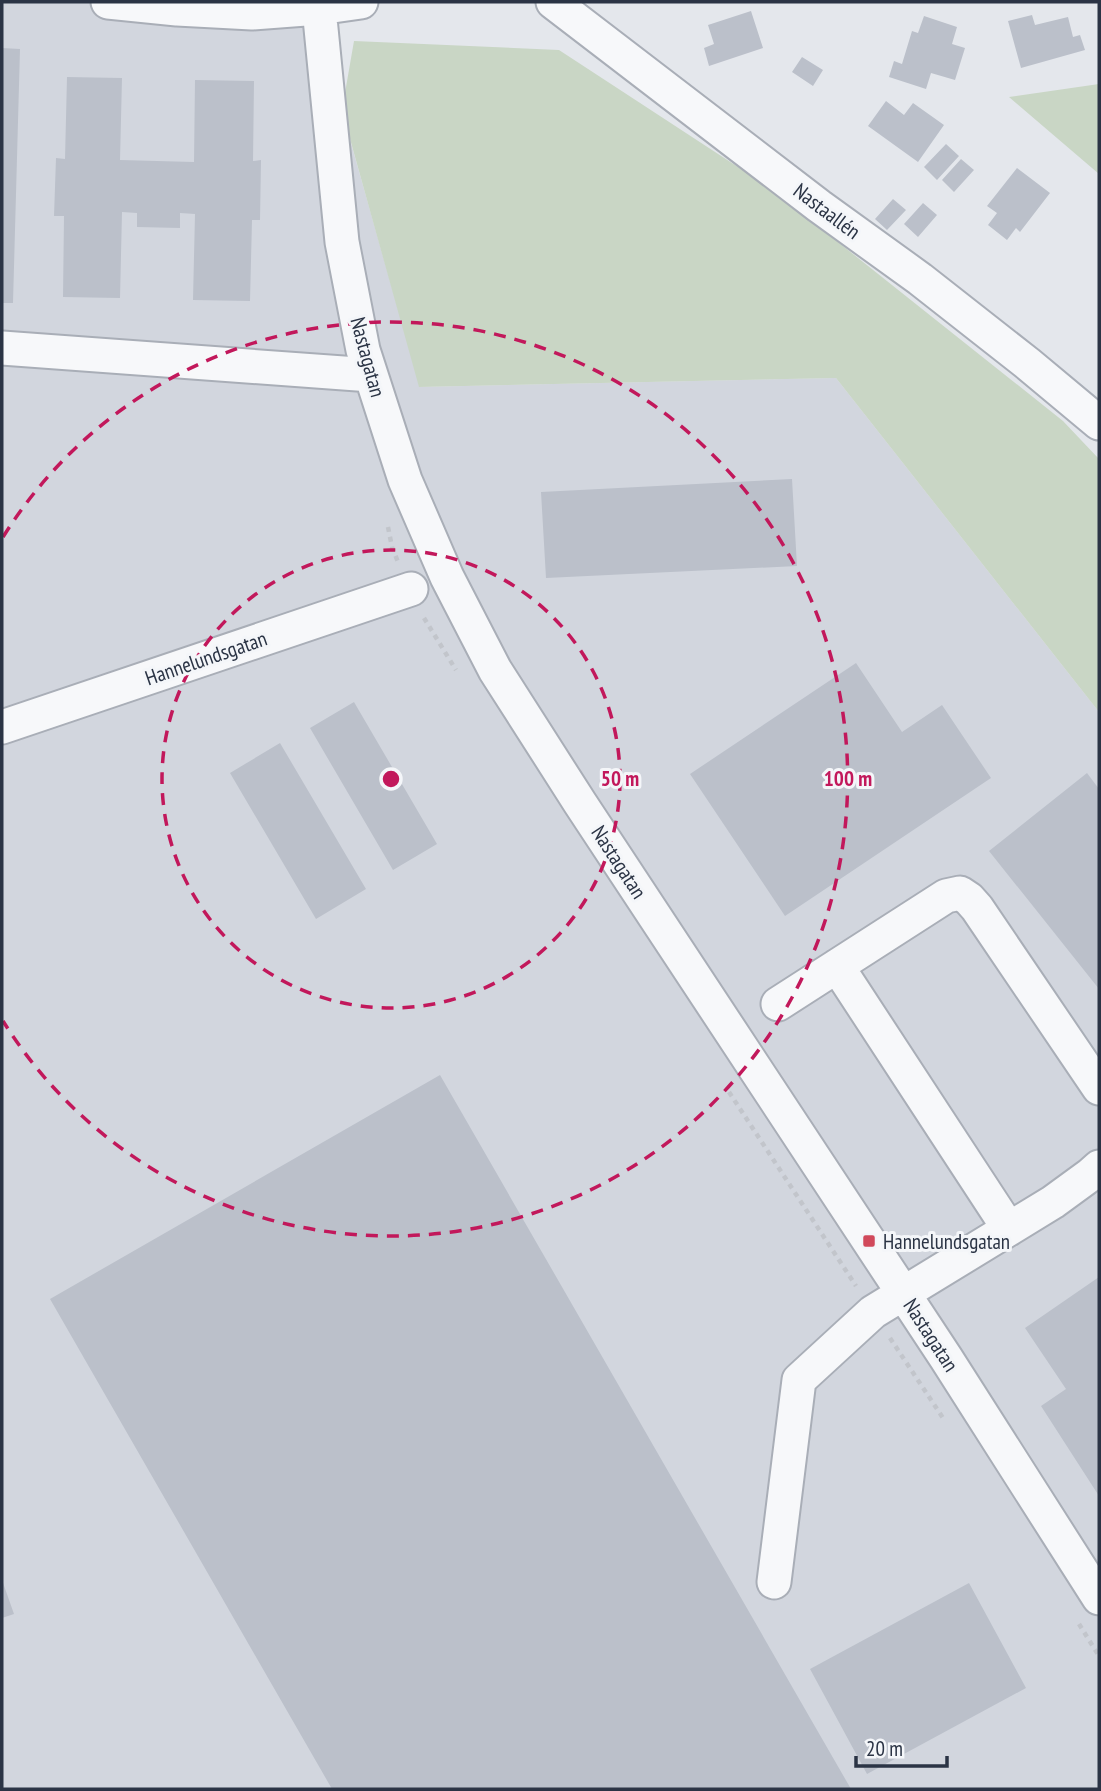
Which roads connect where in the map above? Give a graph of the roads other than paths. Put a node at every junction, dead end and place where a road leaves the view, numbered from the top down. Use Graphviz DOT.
graph roads {
  1 [pos="108,2"];
  2 [pos="361,2"];
  3 [pos="553,2"];
  4 [pos="319,8"];
  5 [pos="2,348"];
  6 [pos="371,374"];
  7 [pos="1099,423"];
  8 [pos="411,589"];
  9 [pos="2,727"];
  10 [pos="837,966"];
  11 [pos="778,1004"];
  12 [pos="1099,1088"];
  13 [pos="1099,1167"];
  14 [pos="1009,1229"];
  15 [pos="903,1292"];
  16 [pos="774,1582"];
  17 [pos="1099,1598"];
  1 -- 4 [label="street"];
  2 -- 4 [label="street"];
  3 -- 7 [label="street, Nastaallén"];
  4 -- 6 [label="street, Nastagatan"];
  5 -- 6 [label="street"];
  6 -- 15 [label="street, Nastagatan"];
  8 -- 9 [label="street, Hannelundsgatan"];
  10 -- 11 [label="street"];
  10 -- 12 [label="street"];
  10 -- 14 [label="street"];
  13 -- 14 [label="street"];
  14 -- 15 [label="street"];
  15 -- 16 [label="street"];
  15 -- 17 [label="street, Nastagatan"];
}
